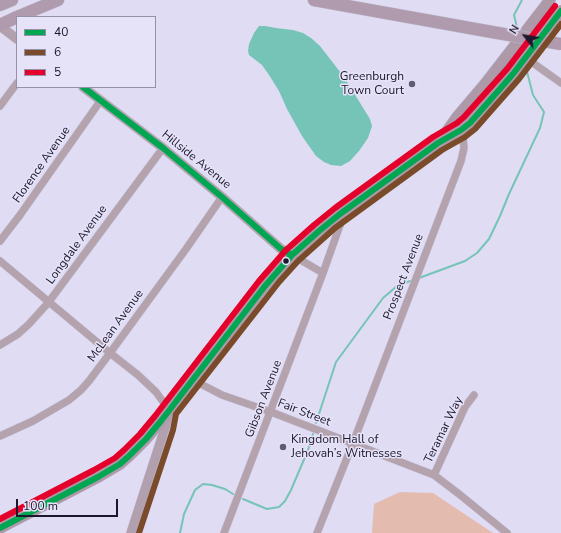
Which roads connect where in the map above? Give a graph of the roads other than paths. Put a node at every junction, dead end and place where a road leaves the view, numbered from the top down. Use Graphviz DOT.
graph roads {
  1 [pos="12,0"];
  2 [pos="58,0"];
  3 [pos="68,0"];
  4 [pos="314,0"];
  5 [pos="550,0"];
  6 [pos="0,5"];
  7 [pos="561,11"];
  8 [pos="21,16"];
  9 [pos="16,18"];
  10 [pos="0,26"];
  11 [pos="16,38"];
  12 [pos="561,44"];
  13 [pos="511,51"];
  14 [pos="526,58"];
  15 [pos="561,83"];
  16 [pos="16,84"];
  17 [pos="84,88"];
  18 [pos="100,100"];
  19 [pos="0,106"];
  20 [pos="457,117"];
  21 [pos="461,130"];
  22 [pos="438,143"];
  23 [pos="162,148"];
  24 [pos="222,197"];
  25 [pos="345,211"];
  26 [pos="0,240"];
  27 [pos="292,255"];
  28 [pos="0,261"];
  29 [pos="323,273"];
  30 [pos="48,302"];
  31 [pos="0,345"];
  32 [pos="110,353"];
  33 [pos="193,380"];
  34 [pos="474,395"];
  35 [pos="169,410"];
  36 [pos="271,412"];
  37 [pos="0,436"];
  38 [pos="353,443"];
  39 [pos="434,475"];
  40 [pos="0,528"];
  41 [pos="131,533"];
  42 [pos="224,533"];
  43 [pos="317,533"];
  44 [pos="507,533"];
  1 -- 6 [label="highway"];
  2 -- 8 [label="highway"];
  3 -- 8 [label="highway"];
  4 -- 12 [label="highway, bridge"];
  5 -- 13 [label="main road"];
  7 -- 14 [label="main road"];
  9 -- 10 [label="highway"];
  10 -- 11 [label="main road"];
  13 -- 14 [label="street"];
  13 -- 20 [label="main road"];
  14 -- 15 [label="street"];
  14 -- 21 [label="main road"];
  16 -- 19 [label="street"];
  17 -- 18 [label="main road, Hillside Avenue"];
  18 -- 23 [label="main road, Hillside Avenue"];
  18 -- 26 [label="street, Florence Avenue"];
  20 -- 21 [label="street, Prospect Avenue"];
  20 -- 22 [label="main road"];
  21 -- 22 [label="main road"];
  21 -- 38 [label="street, Prospect Avenue"];
  22 -- 25 [label="main road"];
  23 -- 24 [label="main road, Hillside Avenue"];
  23 -- 30 [label="street, Longdale Avenue"];
  24 -- 27 [label="main road, Hillside Avenue"];
  24 -- 32 [label="street, McLean Avenue"];
  25 -- 27 [label="main road"];
  25 -- 29 [label="street, Gibson Avenue"];
  27 -- 29 [label="street"];
  27 -- 33 [label="main road"];
  28 -- 30 [label="street"];
  29 -- 36 [label="street, Gibson Avenue"];
  30 -- 31 [label="street, Longdale Avenue"];
  30 -- 32 [label="street"];
  32 -- 35 [label="street"];
  32 -- 37 [label="street, McLean Avenue"];
  33 -- 35 [label="main road"];
  33 -- 36 [label="street, Fair Street"];
  34 -- 39 [label="street, Teramar Way"];
  35 -- 40 [label="main road"];
  35 -- 41 [label="main road"];
  36 -- 38 [label="street, Fair Street"];
  36 -- 42 [label="street, Gibson Avenue"];
  38 -- 39 [label="street, Fair Street"];
  38 -- 43 [label="street, Prospect Avenue"];
  39 -- 44 [label="street, Fair Street"];
}
